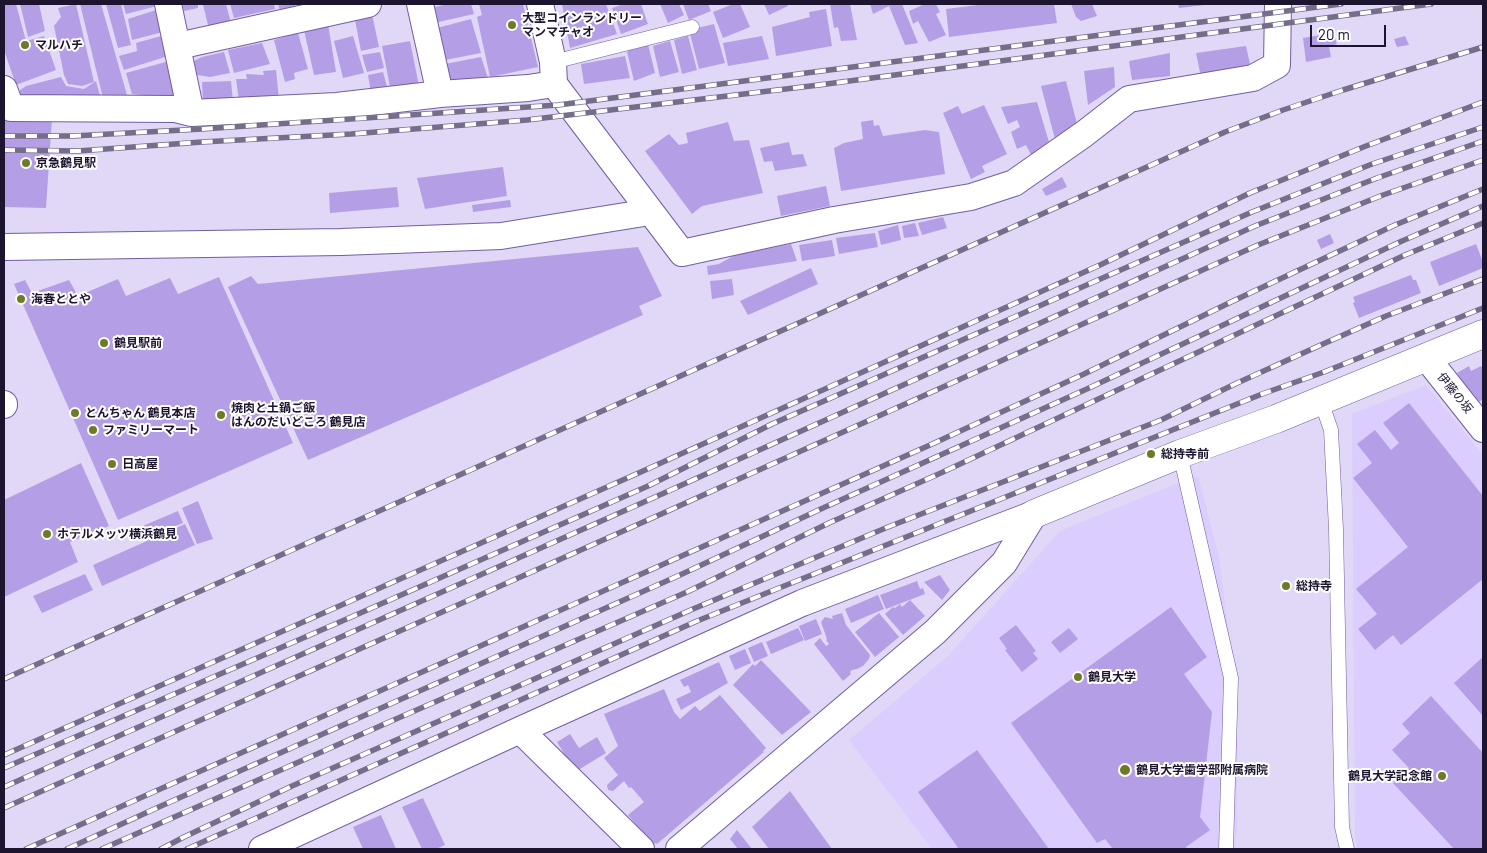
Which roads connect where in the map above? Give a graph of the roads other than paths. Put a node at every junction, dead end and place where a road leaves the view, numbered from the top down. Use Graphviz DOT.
graph roads {
  1 [pos="168,4"];
  2 [pos="368,4"];
  3 [pos="420,4"];
  4 [pos="540,4"];
  5 [pos="1278,4"];
  6 [pos="692,27"];
  7 [pos="178,46"];
  8 [pos="553,73"];
  9 [pos="4,89"];
  10 [pos="440,94"];
  11 [pos="191,113"];
  12 [pos="650,212"];
  13 [pos="4,247"];
  14 [pos="1483,334"];
  15 [pos="1426,358"];
  16 [pos="1321,401"];
  17 [pos="1483,429"];
  18 [pos="1180,454"];
  19 [pos="1034,514"];
  20 [pos="520,730"];
  21 [pos="692,845"];
  22 [pos="262,849"];
  23 [pos="641,849"];
  24 [pos="1226,849"];
  25 [pos="1347,849"];
  1 -- 7 [label="street"];
  2 -- 7 [label="street"];
  3 -- 10 [label="street"];
  4 -- 8 [label="street"];
  5 -- 12 [label="street"];
  6 -- 8 [label="lane"];
  7 -- 11 [label="street"];
  8 -- 10 [label="street"];
  8 -- 12 [label="street"];
  9 -- 11 [label="street"];
  10 -- 11 [label="street"];
  12 -- 13 [label="street"];
  14 -- 15 [label="street"];
  15 -- 16 [label="street"];
  15 -- 17 [label="street, 伊藤の坂"];
  16 -- 18 [label="street"];
  16 -- 25 [label="lane"];
  18 -- 19 [label="street"];
  18 -- 24 [label="lane"];
  19 -- 20 [label="street"];
  19 -- 21 [label="street"];
  20 -- 22 [label="street"];
  20 -- 23 [label="street"];
}
